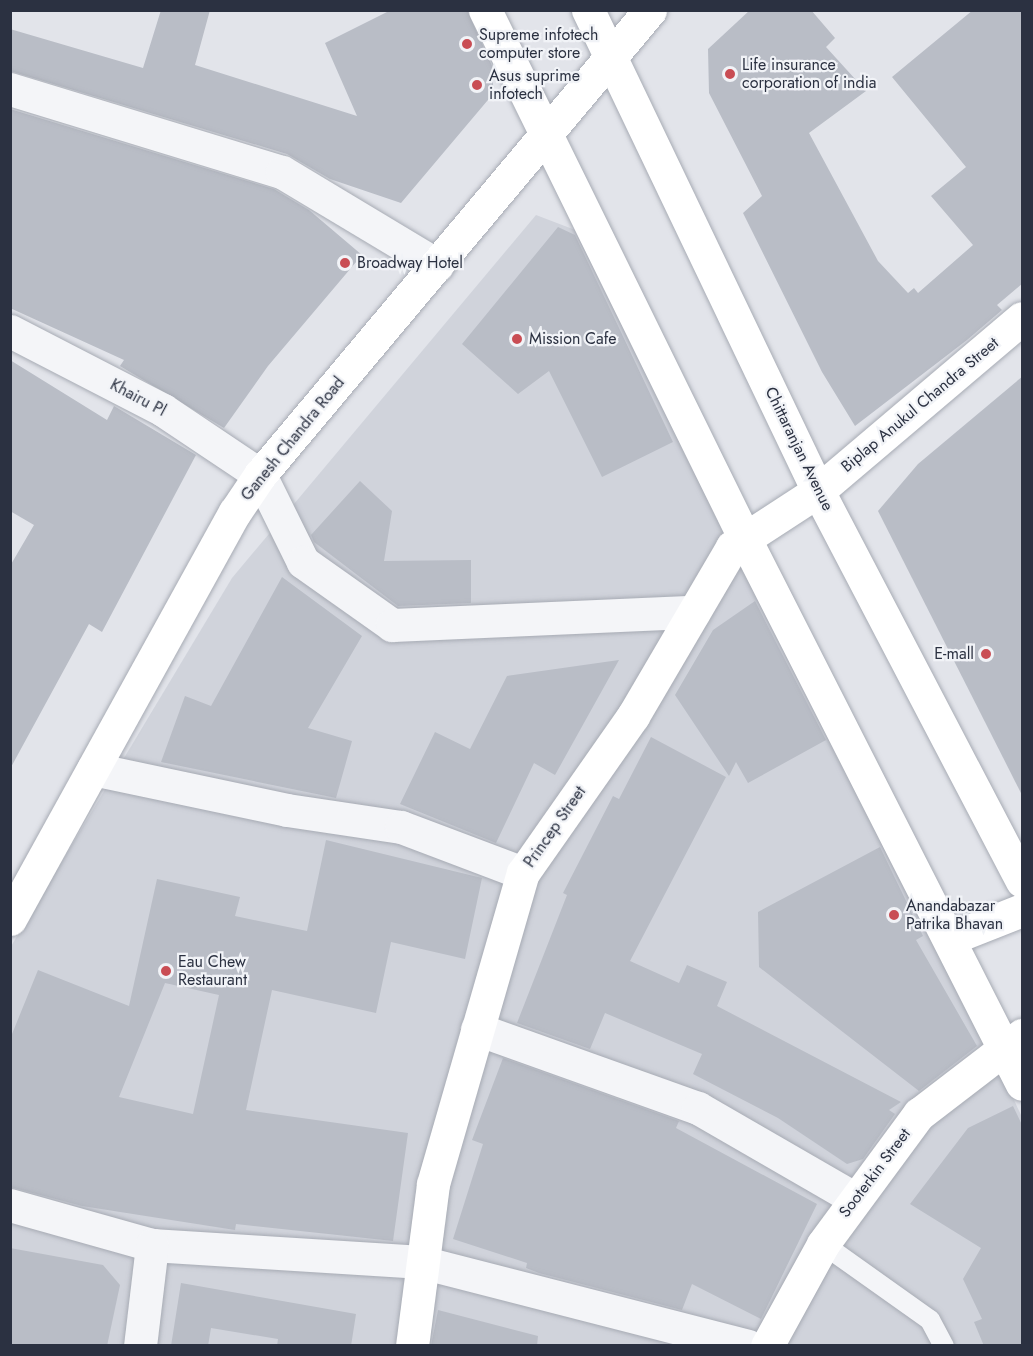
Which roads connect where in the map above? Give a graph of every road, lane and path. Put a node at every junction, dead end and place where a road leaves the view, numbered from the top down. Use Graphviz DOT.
graph roads {
  1 [pos="485,10"];
  2 [pos="588,10"];
  3 [pos="650,10"];
  4 [pos="611,58"];
  5 [pos="10,89"];
  6 [pos="545,137"];
  7 [pos="436,265"];
  8 [pos="1023,318"];
  9 [pos="10,331"];
  10 [pos="260,476"];
  11 [pos="818,491"];
  12 [pos="745,539"];
  13 [pos="694,612"];
  14 [pos="93,769"];
  15 [pos="523,873"];
  16 [pos="1023,881"];
  17 [pos="13,908"];
  18 [pos="1023,910"];
  19 [pos="951,939"];
  20 [pos="477,1029"];
  21 [pos="1013,1040"];
  22 [pos="1023,1084"];
  23 [pos="854,1198"];
  24 [pos="10,1205"];
  25 [pos="823,1244"];
  26 [pos="152,1245"];
  27 [pos="421,1262"];
  28 [pos="140,1346"];
  29 [pos="412,1346"];
  30 [pos="747,1346"];
  31 [pos="767,1346"];
  32 [pos="944,1346"];
  1 -- 6 [label="main road"];
  2 -- 4 [label="main road, Chittaranjan Avenue"];
  3 -- 4 [label="main road, Ganesh Chandra Road"];
  4 -- 6 [label="main road, Ganesh Chandra Road"];
  4 -- 11 [label="main road, Chittaranjan Avenue"];
  5 -- 7 [label="street"];
  6 -- 7 [label="main road, Ganesh Chandra Road"];
  6 -- 12 [label="main road"];
  7 -- 10 [label="main road, Ganesh Chandra Road"];
  8 -- 11 [label="main road, Biplap Anukul Chandra Street"];
  9 -- 10 [label="street, Khairu Pl"];
  10 -- 13 [label="street"];
  10 -- 14 [label="main road, Ganesh Chandra Road"];
  11 -- 12 [label="main road, Princep Street"];
  11 -- 16 [label="main road, Chittaranjan Avenue"];
  12 -- 13 [label="main road, Princep Street"];
  12 -- 19 [label="main road"];
  13 -- 15 [label="main road, Princep Street"];
  14 -- 15 [label="street"];
  14 -- 17 [label="main road, Ganesh Chandra Road"];
  15 -- 20 [label="main road, Princep Street"];
  18 -- 19 [label="main road"];
  19 -- 21 [label="main road"];
  20 -- 23 [label="street"];
  20 -- 27 [label="main road, Princep Street"];
  21 -- 22 [label="main road"];
  21 -- 23 [label="main road, Sooterkin Street"];
  23 -- 25 [label="main road, Sooterkin Street"];
  24 -- 26 [label="street"];
  25 -- 31 [label="main road, Sooterkin Street"];
  25 -- 32 [label="lane"];
  26 -- 27 [label="street"];
  26 -- 28 [label="street"];
  27 -- 29 [label="main road, Princep Street"];
  27 -- 30 [label="street"];
}
